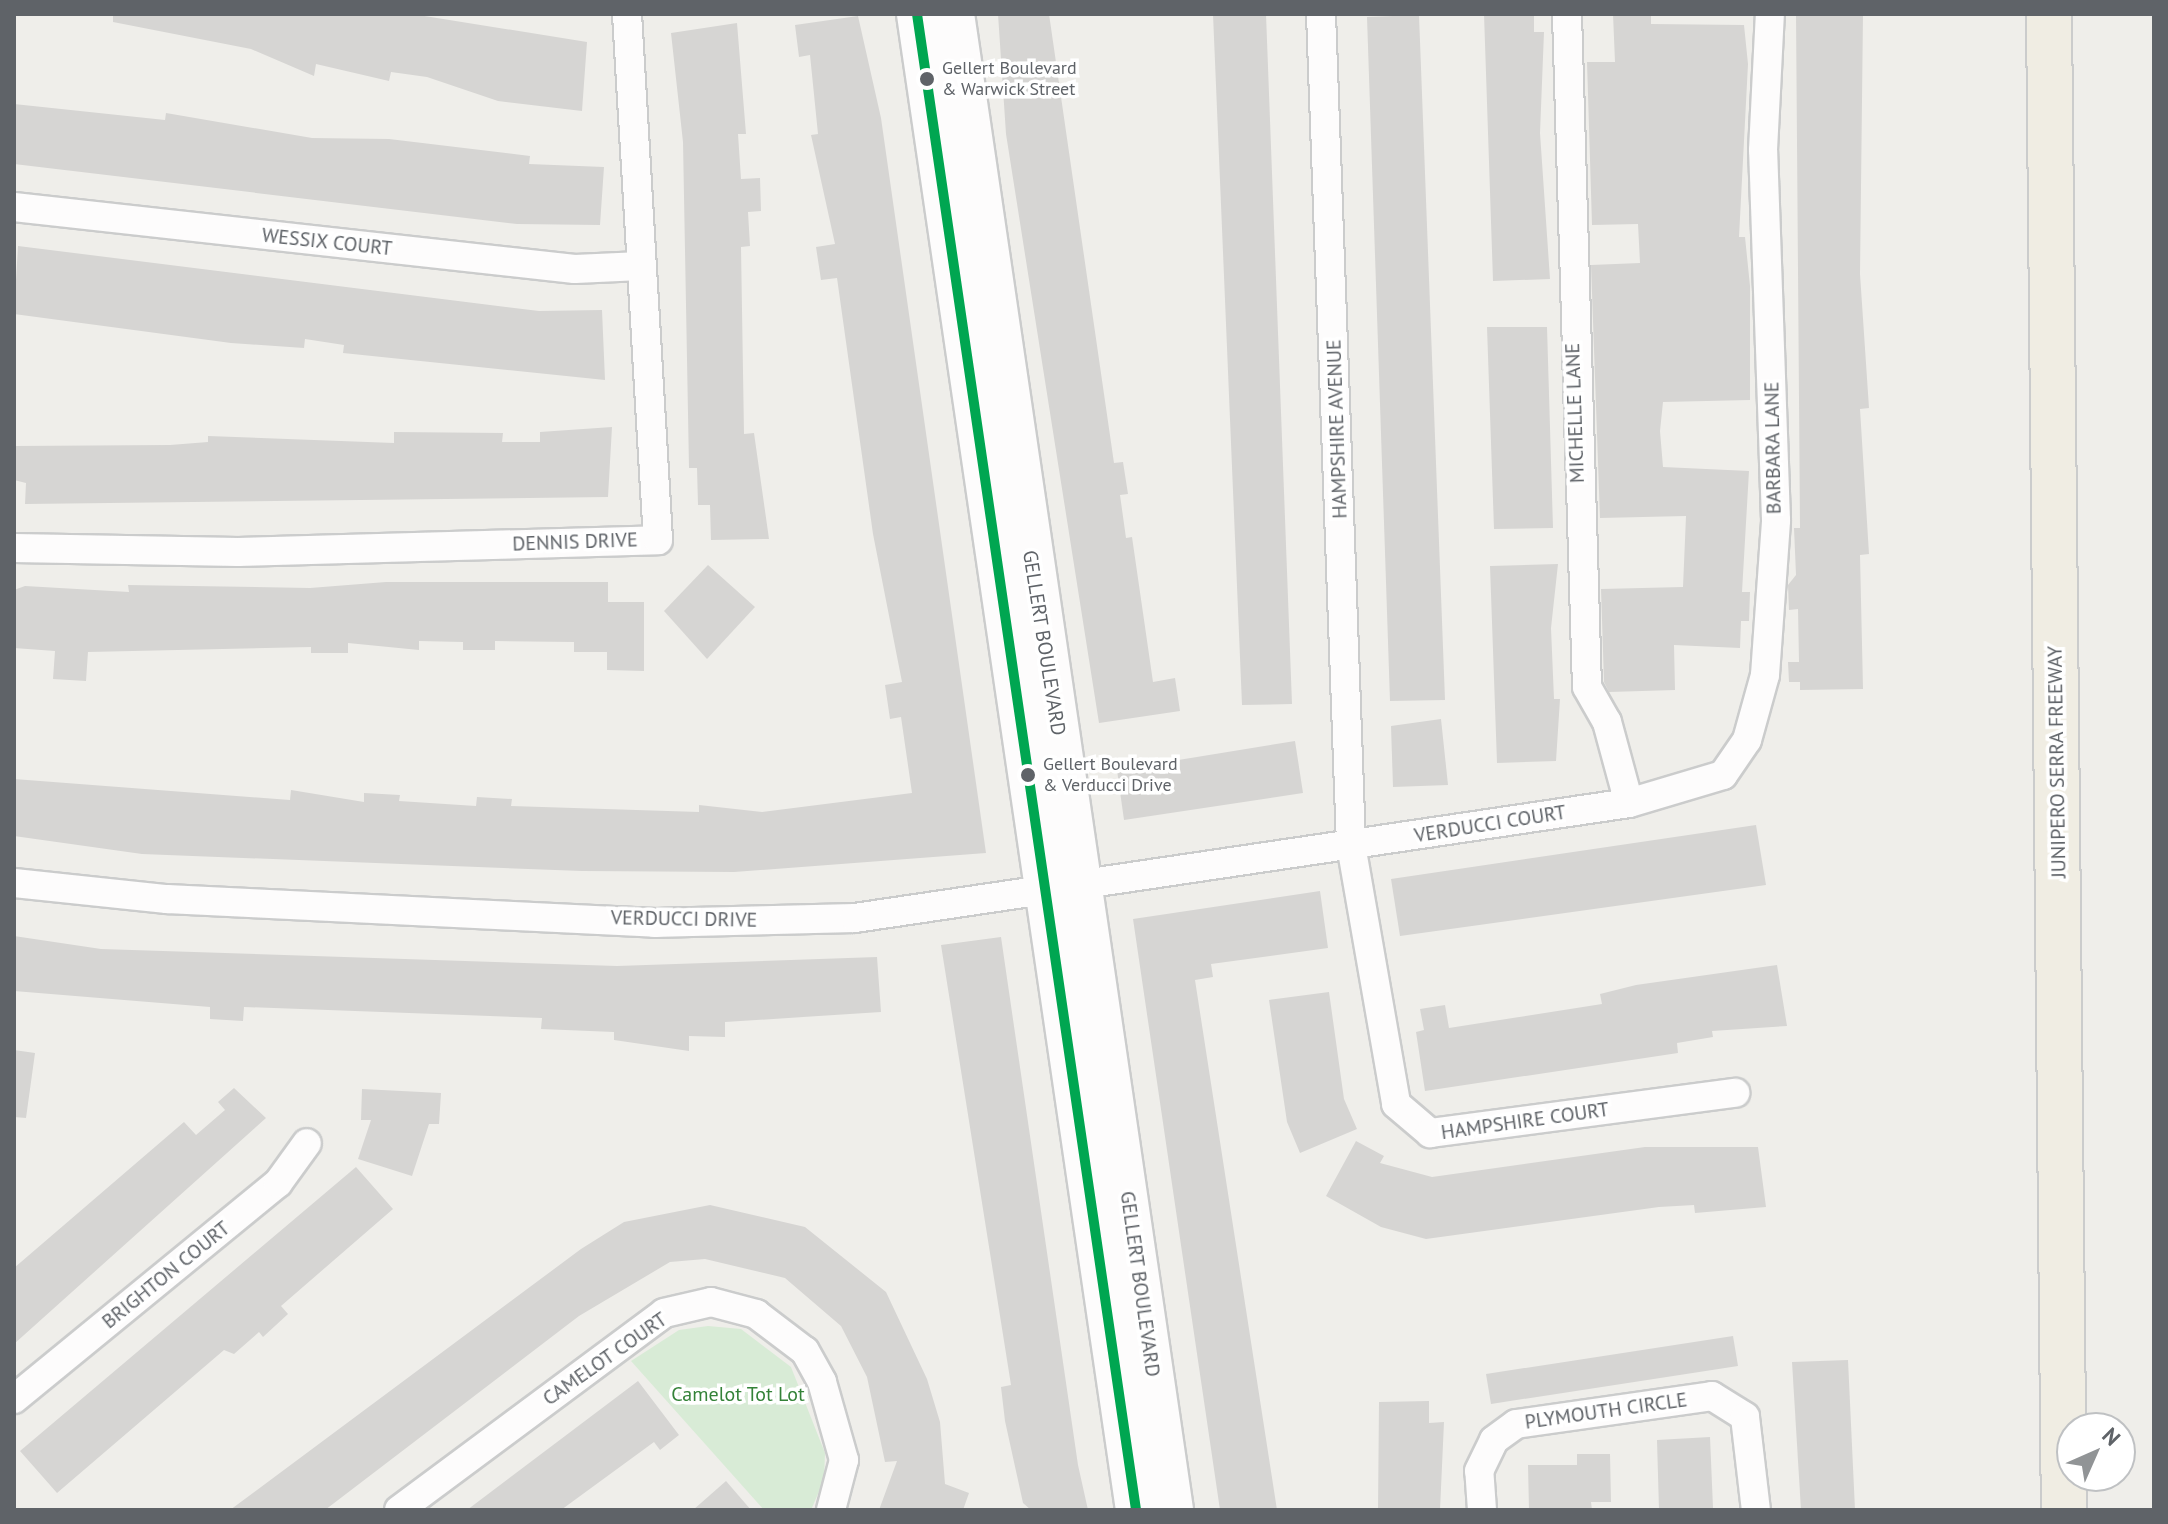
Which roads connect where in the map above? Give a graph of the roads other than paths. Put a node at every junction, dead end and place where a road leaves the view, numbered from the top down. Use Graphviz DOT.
graph roads {
  1 [pos="627,14"];
  2 [pos="917,14"];
  3 [pos="954,14"];
  4 [pos="1321,14"];
  5 [pos="1567,14"];
  6 [pos="1770,14"];
  7 [pos="2049,14"];
  8 [pos="14,207"];
  9 [pos="641,266"];
  10 [pos="14,548"];
  11 [pos="1629,803"];
  12 [pos="1351,845"];
  13 [pos="14,883"];
  14 [pos="1063,887"];
  15 [pos="1735,1093"];
  16 [pos="307,1143"];
  17 [pos="14,1399"];
  18 [pos="399,1510"];
  19 [pos="831,1510"];
  20 [pos="1136,1510"];
  21 [pos="1173,1510"];
  22 [pos="1482,1510"];
  23 [pos="1756,1510"];
  24 [pos="2064,1510"];
  1 -- 9 [label="street, DENNIS DRIVE"];
  2 -- 14 [label="main road, GELLERT BOULEVARD"];
  3 -- 14 [label="main road, GELLERT BOULEVARD"];
  4 -- 12 [label="street, HAMPSHIRE AVENUE"];
  5 -- 11 [label="street, MICHELLE LANE"];
  6 -- 11 [label="street, BARBARA LANE"];
  7 -- 24 [label="highway, JUNIPERO SERRA FREEWAY"];
  8 -- 9 [label="street, WESSIX COURT"];
  9 -- 10 [label="street, DENNIS DRIVE"];
  11 -- 12 [label="street, VERDUCCI COURT"];
  12 -- 14 [label="street, VERDUCCI DRIVE"];
  12 -- 15 [label="street, HAMPSHIRE COURT"];
  13 -- 14 [label="street, VERDUCCI DRIVE"];
  14 -- 20 [label="main road, GELLERT BOULEVARD"];
  14 -- 21 [label="main road, GELLERT BOULEVARD"];
  16 -- 17 [label="street, BRIGHTON COURT"];
  18 -- 19 [label="street, CAMELOT COURT"];
  22 -- 23 [label="street, PLYMOUTH CIRCLE"];
}
